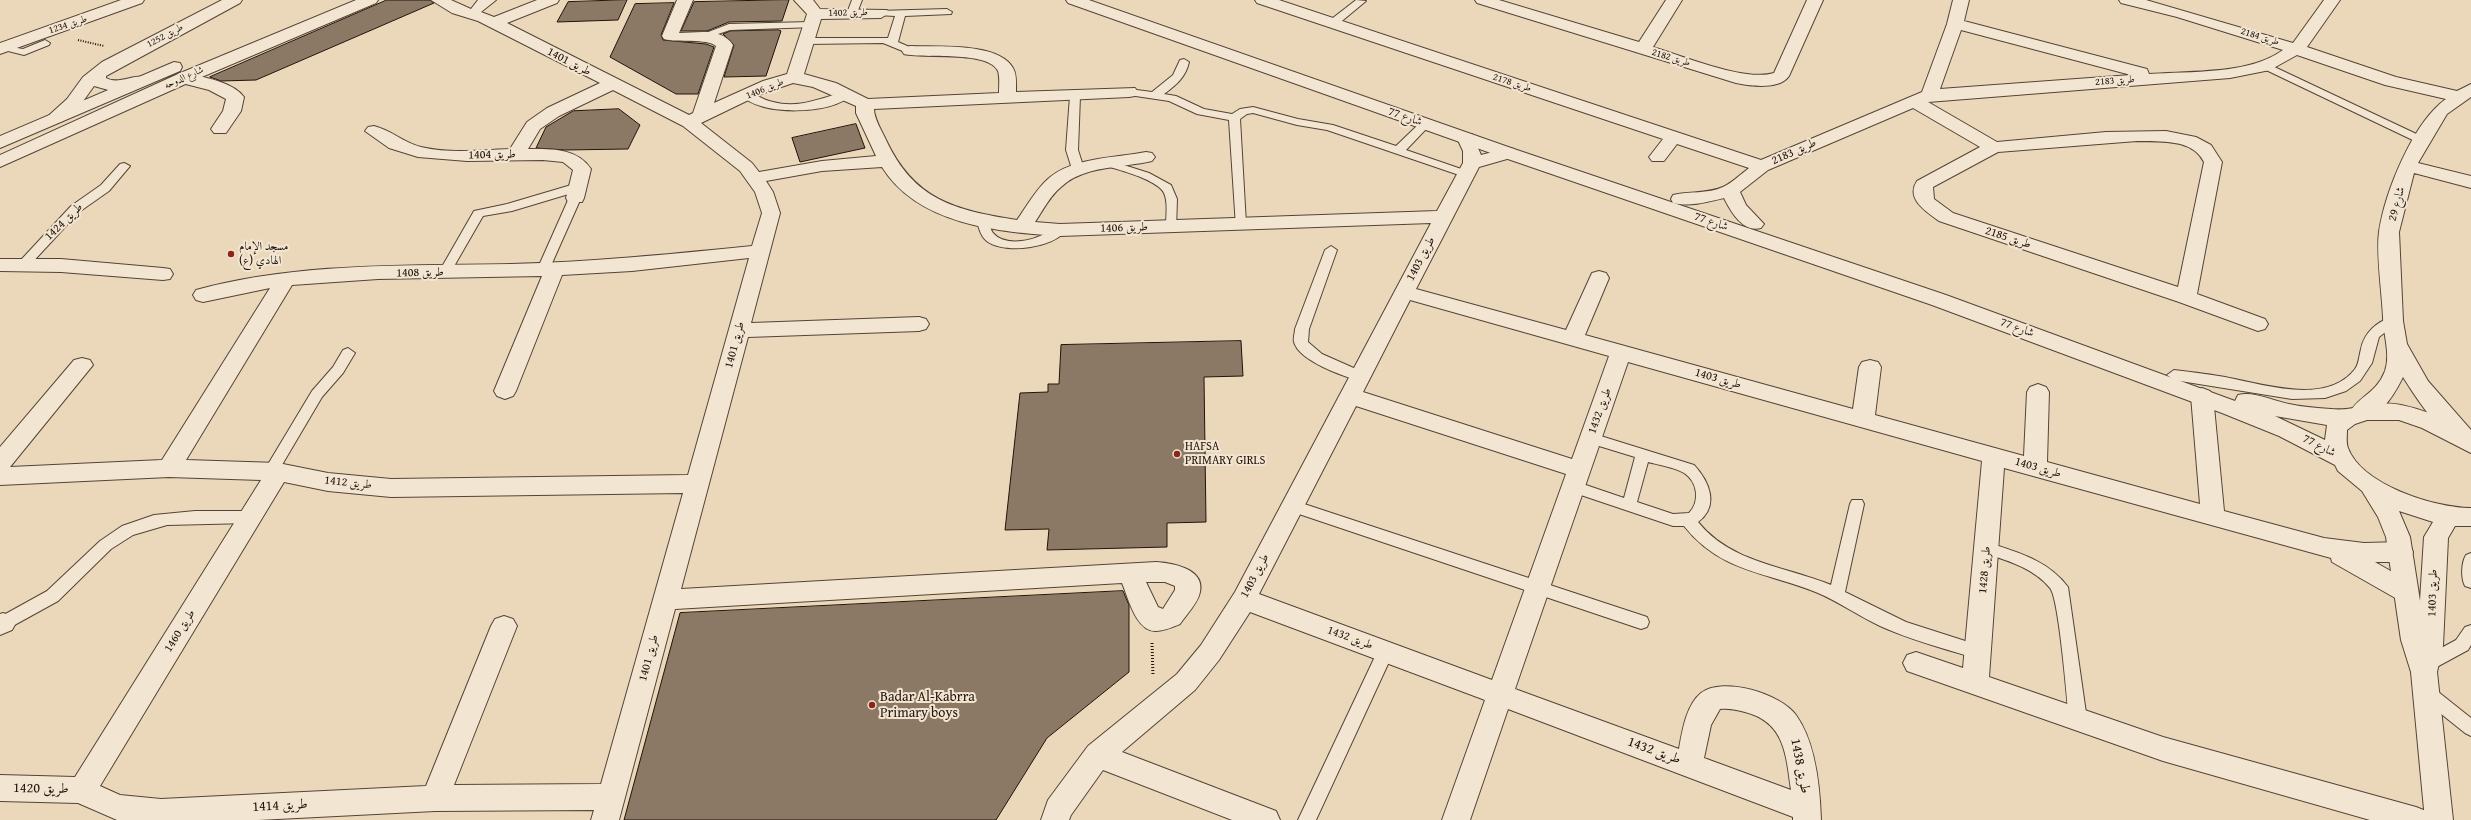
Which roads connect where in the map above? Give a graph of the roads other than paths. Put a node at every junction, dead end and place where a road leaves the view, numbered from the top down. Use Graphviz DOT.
graph roads {
  1 [pos="136,0"];
  2 [pos="234,0"];
  3 [pos="340,0"];
  4 [pos="370,0"];
  5 [pos="439,0"];
  6 [pos="550,0"];
  7 [pos="684,0"];
  8 [pos="802,0"];
  9 [pos="1074,0"];
  10 [pos="1104,0"];
  11 [pos="1263,0"];
  12 [pos="1483,0"];
  13 [pos="1539,0"];
  14 [pos="1674,0"];
  15 [pos="1814,0"];
  16 [pos="1961,0"];
  17 [pos="2127,0"];
  18 [pos="2332,0"];
  19 [pos="1361,1"];
  20 [pos="855,7"];
  21 [pos="482,10"];
  22 [pos="947,12"];
  23 [pos="881,13"];
  24 [pos="901,13"];
  25 [pos="1529,14"];
  26 [pos="813,19"];
  27 [pos="1333,23"];
  28 [pos="1955,24"];
  29 [pos="703,36"];
  30 [pos="45,38"];
  31 [pos="806,41"];
  32 [pos="2,44"];
  33 [pos="892,44"];
  34 [pos="1643,49"];
  35 [pos="2296,49"];
  36 [pos="910,51"];
  37 [pos="1184,62"];
  38 [pos="2268,67"];
  39 [pos="98,74"];
  40 [pos="184,78"];
  41 [pos="794,78"];
  42 [pos="2159,78"];
  43 [pos="140,80"];
  44 [pos="2390,81"];
  45 [pos="612,84"];
  46 [pos="1129,92"];
  47 [pos="2465,93"];
  48 [pos="747,95"];
  49 [pos="845,95"];
  50 [pos="1155,95"];
  51 [pos="1075,96"];
  52 [pos="1007,98"];
  53 [pos="1921,98"];
  54 [pos="864,104"];
  55 [pos="2440,111"];
  56 [pos="55,118"];
  57 [pos="1234,118"];
  58 [pos="695,119"];
  59 [pos="1425,124"];
  60 [pos="220,129"];
  61 [pos="374,131"];
  62 [pos="1673,137"];
  63 [pos="1466,138"];
  64 [pos="2423,141"];
  65 [pos="0,143"];
  66 [pos="1994,147"];
  67 [pos="1399,150"];
  68 [pos="1508,153"];
  69 [pos="516,154"];
  70 [pos="1146,157"];
  71 [pos="1658,157"];
  72 [pos="889,161"];
  73 [pos="0,162"];
  74 [pos="1111,164"];
  75 [pos="124,166"];
  76 [pos="1762,166"];
  77 [pos="2408,166"];
  78 [pos="1469,168"];
  79 [pos="1078,170"];
  80 [pos="754,178"];
  81 [pos="2471,182"];
  82 [pos="1730,190"];
  83 [pos="576,192"];
  84 [pos="1680,199"];
  85 [pos="1444,217"];
  86 [pos="983,221"];
  87 [pos="1240,224"];
  88 [pos="1754,224"];
  89 [pos="1172,227"];
  90 [pos="1021,228"];
  91 [pos="1060,230"];
  92 [pos="1331,250"];
  93 [pos="760,251"];
  94 [pos="24,264"];
  95 [pos="0,265"];
  96 [pos="549,270"];
  97 [pos="446,272"];
  98 [pos="163,274"];
  99 [pos="1599,278"];
  100 [pos="285,281"];
  101 [pos="1404,292"];
  102 [pos="203,295"];
  103 [pos="2186,297"];
  104 [pos="2393,321"];
  105 [pos="919,324"];
  106 [pos="2258,324"];
  107 [pos="739,330"];
  108 [pos="1573,339"];
  109 [pos="2397,345"];
  110 [pos="1621,352"];
  111 [pos="348,354"];
  112 [pos="82,366"];
  113 [pos="1870,367"];
  114 [pos="2174,375"];
  115 [pos="1360,376"];
  116 [pos="505,391"];
  117 [pos="2038,392"];
  118 [pos="1350,396"];
  119 [pos="2202,396"];
  120 [pos="2353,415"];
  121 [pos="1863,420"];
  122 [pos="1591,438"];
  123 [pos="2471,445"];
  124 [pos="1643,454"];
  125 [pos="1994,456"];
  126 [pos="2343,459"];
  127 [pos="0,463"];
  128 [pos="2035,467"];
  129 [pos="170,468"];
  130 [pos="275,472"];
  131 [pos="0,476"];
  132 [pos="1577,479"];
  133 [pos="697,484"];
  134 [pos="2371,486"];
  135 [pos="1857,504"];
  136 [pos="1629,505"];
  137 [pos="1292,506"];
  138 [pos="2213,517"];
  139 [pos="2459,517"];
  140 [pos="250,518"];
  141 [pos="1689,521"];
  142 [pos="1986,548"];
  143 [pos="2324,548"];
  144 [pos="2401,552"];
  145 [pos="2471,559"];
  146 [pos="1130,573"];
  147 [pos="2471,582"];
  148 [pos="1538,587"];
  149 [pos="2406,592"];
  150 [pos="1836,596"];
  151 [pos="1244,599"];
  152 [pos="664,600"];
  153 [pos="1641,622"];
  154 [pos="1,624"];
  155 [pos="504,626"];
  156 [pos="2468,642"];
  157 [pos="1386,651"];
  158 [pos="1978,652"];
  159 [pos="1916,663"];
  160 [pos="2426,676"];
  161 [pos="1975,684"];
  162 [pos="1500,694"];
  163 [pos="2078,720"];
  164 [pos="2471,728"];
  165 [pos="1098,755"];
  166 [pos="1689,765"];
  167 [pos="0,788"];
  168 [pos="82,790"];
  169 [pos="435,798"];
  170 [pos="608,808"];
  171 [pos="1807,814"];
  172 [pos="1054,820"];
  173 [pos="1266,820"];
  174 [pos="1307,820"];
  175 [pos="1456,820"];
  176 [pos="2416,820"];
  177 [pos="2439,820"];
  1 -- 30 [label="street, طريق 1234"];
  2 -- 39 [label="street, طريق 1252"];
  3 -- 43 [label="street, شارع الدوحه"];
  4 -- 40 [label="street, شارع الدوحه"];
  5 -- 21 [label="street, طريق 1401"];
  6 -- 21 [label="street"];
  7 -- 29 [label="street"];
  8 -- 26 [label="street"];
  9 -- 59 [label="street, شارع 77"];
  10 -- 84 [label="street, شارع 77"];
  11 -- 27 [label="street, طريق 2178"];
  12 -- 25 [label="street, طريق 2182"];
  13 -- 25 [label="street"];
  14 -- 34 [label="street"];
  15 -- 34 [label="street, طريق 2182"];
  16 -- 28 [label="street"];
  17 -- 35 [label="street, طريق 2184"];
  18 -- 35 [label="street"];
  19 -- 27 [label="lane"];
  20 -- 23 [label="street, طريق 1402"];
  20 -- 26 [label="street, طريق 1402"];
  21 -- 45 [label="street, طريق 1401"];
  22 -- 24 [label="lane"];
  23 -- 24 [label="lane"];
  24 -- 33 [label="lane"];
  25 -- 34 [label="street, طريق 2182"];
  26 -- 29 [label="lane"];
  26 -- 31 [label="street"];
  27 -- 62 [label="street, طريق 2178"];
  28 -- 42 [label="street"];
  28 -- 53 [label="street"];
  29 -- 58 [label="street"];
  30 -- 32 [label="street, طريق 1234"];
  30 -- 32 [label="lane"];
  31 -- 33 [label="lane"];
  31 -- 41 [label="street"];
  33 -- 36 [label="lane"];
  35 -- 38 [label="street, طريق 2183"];
  35 -- 44 [label="street, طريق 2184"];
  36 -- 52 [label="street"];
  37 -- 50 [label="lane"];
  38 -- 42 [label="street, طريق 2183"];
  38 -- 64 [label="lane"];
  39 -- 43 [label="street"];
  39 -- 56 [label="street, طريق 1252"];
  40 -- 60 [label="street"];
  40 -- 73 [label="street, شارع الدوحه"];
  41 -- 48 [label="street, طريق 1406"];
  41 -- 49 [label="street, طريق 1406"];
  42 -- 53 [label="street, طريق 2183"];
  43 -- 56 [label="street, شارع الدوحه"];
  44 -- 47 [label="street, طريق 2184"];
  44 -- 55 [label="street, طريق 2184"];
  45 -- 58 [label="street, طريق 1401"];
  45 -- 69 [label="street"];
  46 -- 50 [label="lane"];
  46 -- 51 [label="street, طريق 1406"];
  47 -- 55 [label="street, شارع 29"];
  48 -- 49 [label="lane"];
  48 -- 58 [label="street, طريق 1406"];
  49 -- 54 [label="street, طريق 1406"];
  50 -- 57 [label="lane"];
  51 -- 52 [label="street, طريق 1406"];
  51 -- 79 [label="lane"];
  52 -- 54 [label="street, طريق 1406"];
  53 -- 66 [label="street"];
  53 -- 76 [label="street, طريق 2183"];
  54 -- 72 [label="street, طريق 1406"];
  55 -- 64 [label="street, شارع 29"];
  56 -- 65 [label="street, شارع الدوحه"];
  57 -- 67 [label="lane"];
  57 -- 87 [label="lane"];
  58 -- 80 [label="street, طريق 1401"];
  59 -- 63 [label="street, شارع 77"];
  59 -- 67 [label="lane"];
  61 -- 69 [label="street, طريق 1404"];
  62 -- 71 [label="street"];
  62 -- 76 [label="street, طريق 2178"];
  63 -- 68 [label="street, شارع 77"];
  63 -- 78 [label="street"];
  64 -- 77 [label="street, شارع 29"];
  66 -- 103 [label="street, طريق 2185"];
  66 -- 103 [label="street, طريق 2185"];
  67 -- 78 [label="lane"];
  68 -- 78 [label="street"];
  68 -- 119 [label="street, شارع 77"];
  69 -- 83 [label="street, طريق 1404"];
  70 -- 74 [label="street"];
  72 -- 80 [label="street"];
  72 -- 86 [label="street, طريق 1406"];
  74 -- 79 [label="street"];
  74 -- 89 [label="lane"];
  75 -- 94 [label="lane, طريق 1424"];
  76 -- 82 [label="street, طريق 2183"];
  77 -- 81 [label="street"];
  77 -- 104 [label="street, شارع 29"];
  78 -- 85 [label="street, طريق 1403"];
  79 -- 90 [label="street"];
  80 -- 93 [label="street, طريق 1401"];
  82 -- 84 [label="street, طريق 2183"];
  82 -- 88 [label="street"];
  83 -- 96 [label="lane"];
  83 -- 97 [label="lane"];
  84 -- 88 [label="street, شارع 77"];
  85 -- 87 [label="street, طريق 1406"];
  85 -- 101 [label="street, طريق 1403"];
  86 -- 90 [label="street, طريق 1406"];
  86 -- 91 [label="lane"];
  87 -- 89 [label="street, طريق 1406"];
  88 -- 114 [label="street, شارع 77"];
  89 -- 91 [label="street, طريق 1406"];
  90 -- 91 [label="street, طريق 1406"];
  92 -- 115 [label="lane"];
  93 -- 96 [label="street, طريق 1408"];
  93 -- 107 [label="street, طريق 1401"];
  94 -- 95 [label="street"];
  94 -- 98 [label="street"];
  96 -- 97 [label="street, طريق 1408"];
  96 -- 116 [label="street"];
  97 -- 100 [label="street, طريق 1408"];
  99 -- 108 [label="street"];
  100 -- 102 [label="street, طريق 1408"];
  100 -- 129 [label="street"];
  101 -- 108 [label="street, طريق 1403"];
  101 -- 115 [label="street, طريق 1403"];
  103 -- 106 [label="street, طريق 2185"];
  104 -- 109 [label="street, شارع 29"];
  104 -- 114 [label="lane"];
  105 -- 107 [label="street"];
  107 -- 133 [label="street, طريق 1401"];
  108 -- 110 [label="street, طريق 1403"];
  109 -- 120 [label="street, شارع 29"];
  109 -- 123 [label="street, شارع 29"];
  110 -- 121 [label="street, طريق 1403"];
  110 -- 122 [label="street, طريق 1432"];
  111 -- 130 [label="lane"];
  112 -- 127 [label="street"];
  113 -- 121 [label="street"];
  114 -- 120 [label="street, شارع 77"];
  115 -- 118 [label="street, طريق 1403"];
  117 -- 128 [label="street"];
  118 -- 132 [label="street"];
  118 -- 137 [label="street, طريق 1403"];
  119 -- 126 [label="street, شارع 77"];
  119 -- 138 [label="street"];
  120 -- 123 [label="street, شارع 77"];
  120 -- 126 [label="street"];
  121 -- 125 [label="street, طريق 1403"];
  122 -- 124 [label="lane"];
  122 -- 132 [label="street, طريق 1432"];
  124 -- 136 [label="lane"];
  124 -- 141 [label="lane"];
  125 -- 128 [label="street, طريق 1403"];
  125 -- 142 [label="street, طريق 1428"];
  126 -- 134 [label="street"];
  128 -- 138 [label="street, طريق 1403"];
  129 -- 130 [label="street, طريق 1412"];
  129 -- 131 [label="street, طريق 1412"];
  130 -- 133 [label="street, طريق 1412"];
  130 -- 140 [label="street, طريق 1460"];
  132 -- 136 [label="lane"];
  132 -- 148 [label="street, طريق 1432"];
  133 -- 152 [label="street, طريق 1401"];
  134 -- 139 [label="street"];
  134 -- 144 [label="street, طريق 1403"];
  135 -- 150 [label="lane"];
  136 -- 141 [label="lane"];
  137 -- 148 [label="lane"];
  137 -- 151 [label="street, طريق 1403"];
  138 -- 143 [label="street, طريق 1403"];
  139 -- 160 [label="street, طريق 1403"];
  140 -- 154 [label="lane"];
  140 -- 168 [label="street, طريق 1460"];
  141 -- 150 [label="lane"];
  142 -- 158 [label="street, طريق 1428"];
  142 -- 163 [label="lane"];
  143 -- 144 [label="street, طريق 1403"];
  143 -- 149 [label="street, طريق 1403"];
  144 -- 149 [label="street, طريق 1403"];
  145 -- 147 [label="lane"];
  146 -- 146 [label="street"];
  146 -- 152 [label="street"];
  148 -- 153 [label="lane"];
  148 -- 162 [label="street, طريق 1432"];
  149 -- 160 [label="street, طريق 1403"];
  150 -- 158 [label="lane"];
  151 -- 157 [label="street, طريق 1432"];
  151 -- 165 [label="street, طريق 1403"];
  152 -- 170 [label="street, طريق 1401"];
  155 -- 169 [label="street"];
  156 -- 160 [label="lane"];
  157 -- 162 [label="street, طريق 1432"];
  157 -- 174 [label="lane"];
  158 -- 161 [label="street, طريق 1428"];
  159 -- 161 [label="street"];
  160 -- 164 [label="lane, طريق 1403"];
  160 -- 177 [label="street, طريق 1403"];
  161 -- 163 [label="street"];
  162 -- 166 [label="street, طريق 1432"];
  162 -- 175 [label="street, طريق 1432"];
  163 -- 176 [label="street"];
  165 -- 172 [label="street, طريق 1403"];
  165 -- 173 [label="street"];
  166 -- 171 [label="street, طريق 1432"];
  166 -- 171 [label="street, طريق 1438"];
  167 -- 168 [label="street, طريق 1420"];
  168 -- 169 [label="street, طريق 1414"];
  169 -- 170 [label="street, طريق 1414"];
}
